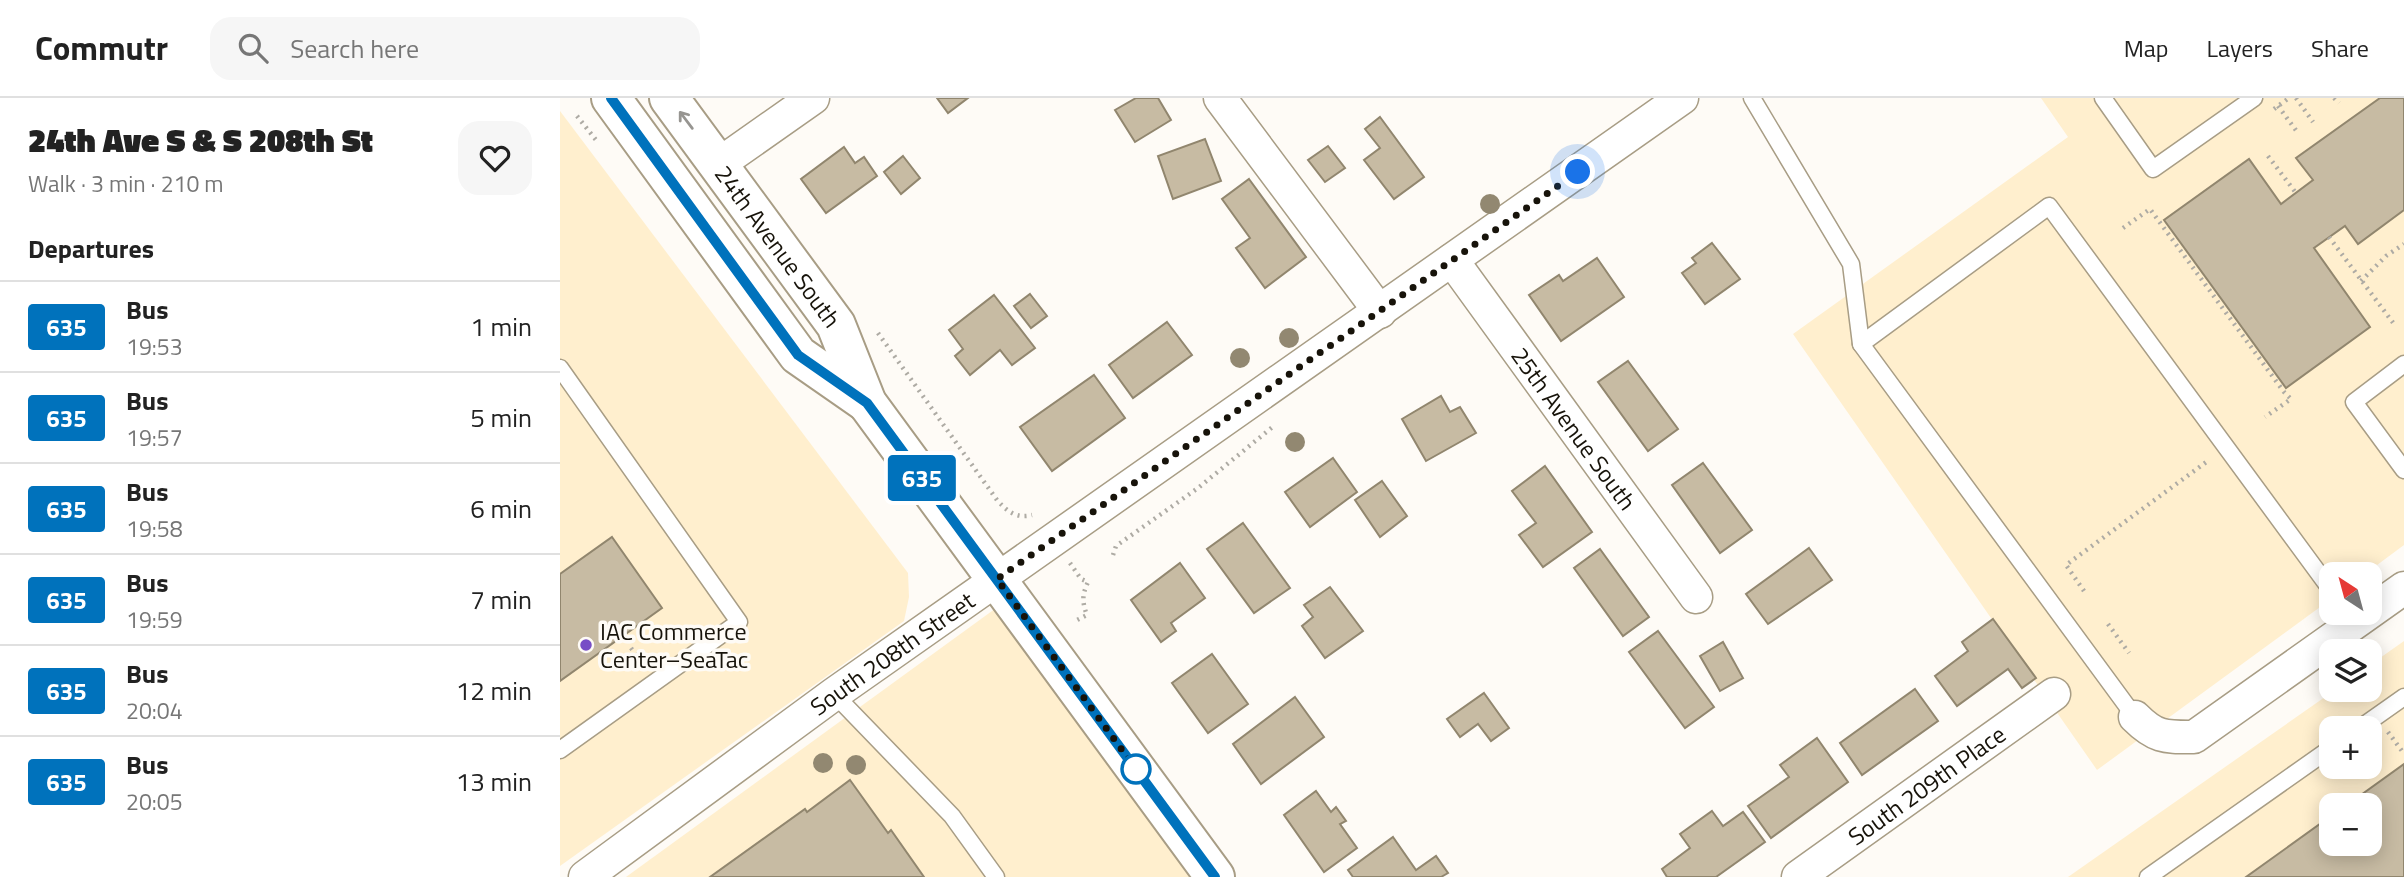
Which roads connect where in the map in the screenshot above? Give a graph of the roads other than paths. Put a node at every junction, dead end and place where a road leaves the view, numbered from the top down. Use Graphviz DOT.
graph roads {
  1 [pos="611,98"];
  2 [pos="670,98"];
  3 [pos="813,98"];
  4 [pos="1220,98"];
  5 [pos="1682,98"];
  6 [pos="1752,98"];
  7 [pos="2103,98"];
  8 [pos="2254,98"];
  9 [pos="719,164"];
  10 [pos="1452,260"];
  11 [pos="1380,312"];
  12 [pos="1861,344"];
  13 [pos="2404,364"];
  14 [pos="560,368"];
  15 [pos="867,403"];
  16 [pos="2404,470"];
  17 [pos="2319,574"];
  18 [pos="997,579"];
  19 [pos="2404,588"];
  20 [pos="1696,597"];
  21 [pos="2382,600"];
  22 [pos="2342,625"];
  23 [pos="834,694"];
  24 [pos="2054,694"];
  25 [pos="2404,697"];
  26 [pos="2377,716"];
  27 [pos="2135,717"];
  28 [pos="560,750"];
  29 [pos="2319,756"];
  30 [pos="585,877"];
  31 [pos="996,877"];
  32 [pos="1215,877"];
  33 [pos="1798,877"];
  34 [pos="2148,877"];
  1 -- 15 [label="street, 24th Avenue South"];
  9 -- 2 [label="street, 24th Avenue South, one-way"];
  3 -- 9 [label="street"];
  4 -- 11 [label="street"];
  5 -- 10 [label="street, South 208th Street"];
  6 -- 12 [label="lane"];
  7 -- 8 [label="lane"];
  9 -- 15 [label="street, 24th Avenue South"];
  10 -- 11 [label="street, South 208th Street"];
  10 -- 20 [label="street, 25th Avenue South"];
  11 -- 18 [label="street, South 208th Street"];
  12 -- 17 [label="lane"];
  12 -- 27 [label="lane"];
  13 -- 16 [label="lane"];
  14 -- 28 [label="lane"];
  15 -- 18 [label="street, 24th Avenue South"];
  18 -- 23 [label="street, South 208th Street"];
  18 -- 32 [label="street, 24th Avenue South"];
  19 -- 21 [label="street"];
  22 -- 27 [label="street"];
  23 -- 30 [label="street, South 208th Street"];
  23 -- 31 [label="lane"];
  24 -- 33 [label="street, South 209th Place"];
  25 -- 26 [label="lane"];
  29 -- 34 [label="lane"];
}
